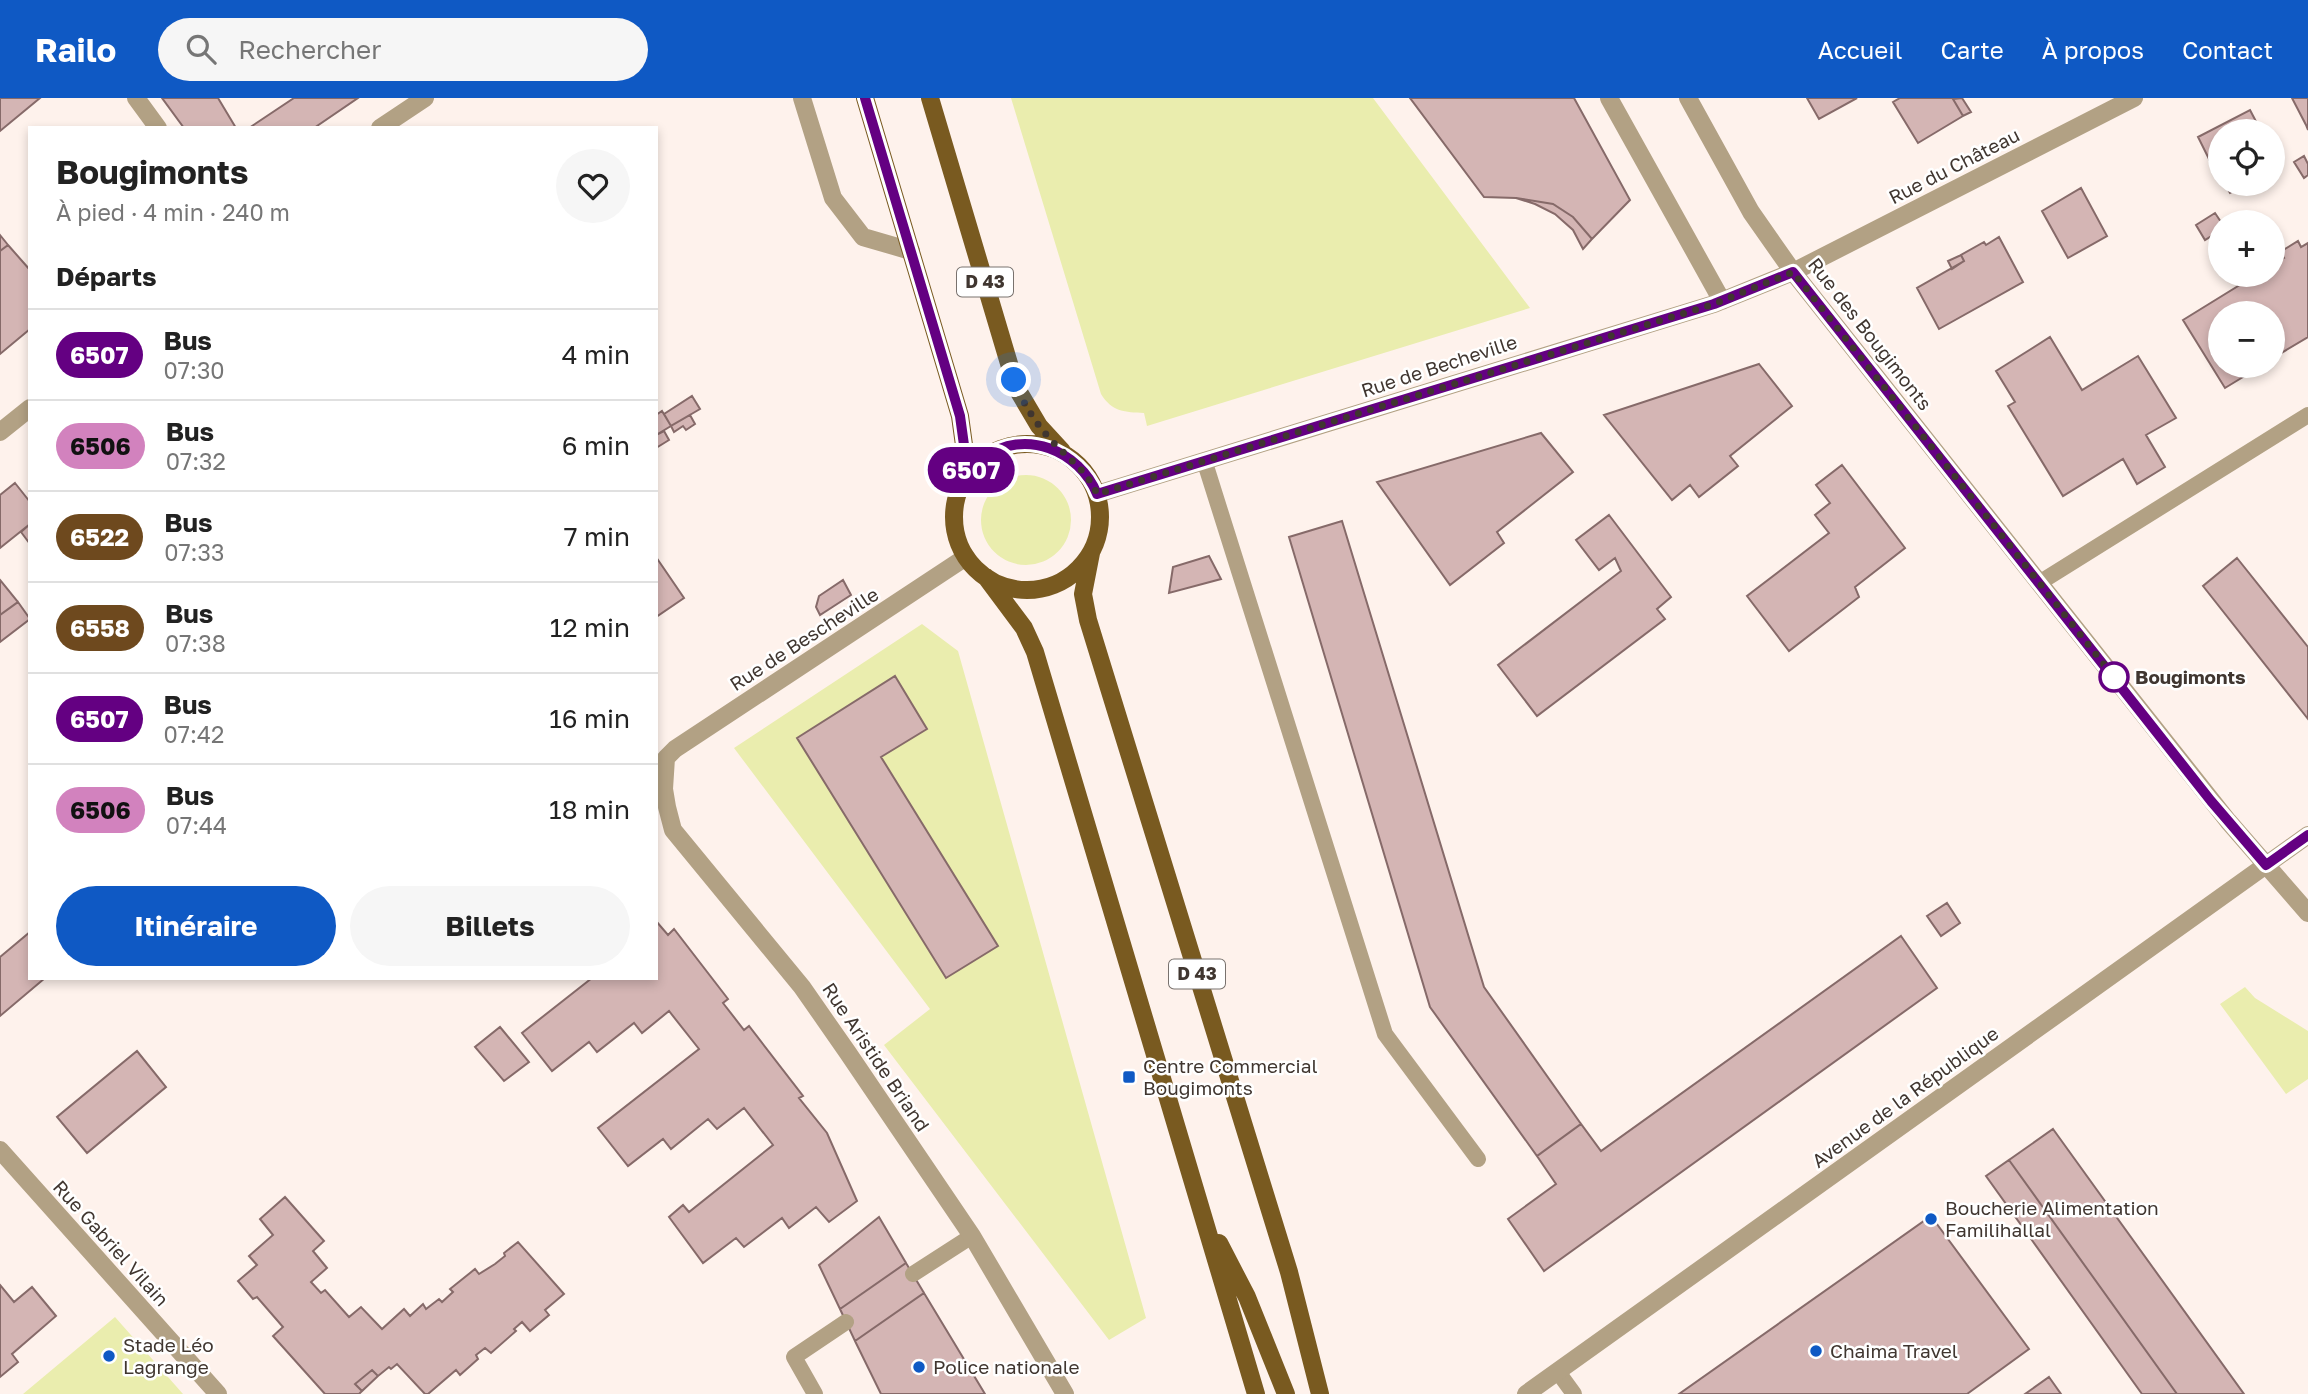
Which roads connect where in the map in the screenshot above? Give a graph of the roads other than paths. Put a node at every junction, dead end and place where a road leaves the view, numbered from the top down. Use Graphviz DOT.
graph roads {
  1 [pos="136,98"];
  2 [pos="425,98"];
  3 [pos="802,98"];
  4 [pos="865,98"];
  5 [pos="930,98"];
  6 [pos="1609,98"];
  7 [pos="1688,98"];
  8 [pos="2134,98"];
  9 [pos="157,126"];
  10 [pos="383,126"];
  11 [pos="911,251"];
  12 [pos="1793,272"];
  13 [pos="1723,301"];
  14 [pos="28,410"];
  15 [pos="2308,415"];
  16 [pos="0,432"];
  17 [pos="1064,454"];
  18 [pos="1205,463"];
  19 [pos="960,488"];
  20 [pos="1097,494"];
  21 [pos="1091,553"];
  22 [pos="966,557"];
  23 [pos="986,577"];
  24 [pos="2039,583"];
  25 [pos="661,759"];
  26 [pos="2308,835"];
  27 [pos="2266,865"];
  28 [pos="2308,913"];
  29 [pos="0,1150"];
  30 [pos="1478,1159"];
  31 [pos="1197,1199"];
  32 [pos="972,1236"];
  33 [pos="913,1274"];
  34 [pos="846,1322"];
  35 [pos="1558,1372"];
  36 [pos="218,1394"];
  37 [pos="815,1394"];
  38 [pos="1065,1394"];
  39 [pos="1256,1394"];
  40 [pos="1286,1394"];
  41 [pos="1321,1394"];
  42 [pos="1526,1394"];
  43 [pos="1574,1394"];
  1 -- 9 [label="street"];
  2 -- 10 [label="street"];
  3 -- 11 [label="street"];
  4 -- 11 [label="main road"];
  5 -- 17 [label="main road, D 43"];
  6 -- 13 [label="street"];
  7 -- 12 [label="street, Rue des Bougimonts"];
  8 -- 12 [label="street, Rue du Château"];
  11 -- 19 [label="main road"];
  12 -- 13 [label="street, Rue de Becheville"];
  12 -- 24 [label="street, Rue des Bougimonts"];
  13 -- 18 [label="street, Rue de Becheville"];
  14 -- 16 [label="street"];
  15 -- 24 [label="lane"];
  17 -- 19 [label="main road"];
  17 -- 20 [label="main road"];
  18 -- 20 [label="street, Rue de Becheville"];
  18 -- 30 [label="lane"];
  19 -- 22 [label="main road"];
  20 -- 21 [label="main road"];
  21 -- 23 [label="main road"];
  21 -- 41 [label="main road, D 43"];
  22 -- 23 [label="main road"];
  22 -- 25 [label="street, Rue de Bescheville"];
  23 -- 31 [label="main road"];
  24 -- 27 [label="street, Rue des Bougimonts"];
  25 -- 32 [label="street, Rue Aristide Briand"];
  26 -- 27 [label="street, Avenue de la République"];
  27 -- 28 [label="street, Rue des Bougimonts"];
  27 -- 35 [label="street, Avenue de la République"];
  29 -- 36 [label="street, Rue Gabriel Vilain"];
  31 -- 39 [label="main road"];
  31 -- 40 [label="main road"];
  32 -- 33 [label="lane"];
  32 -- 38 [label="street, Rue Aristide Briand"];
  34 -- 37 [label="lane"];
  35 -- 42 [label="street, Avenue de la République"];
  35 -- 43 [label="lane"];
}
